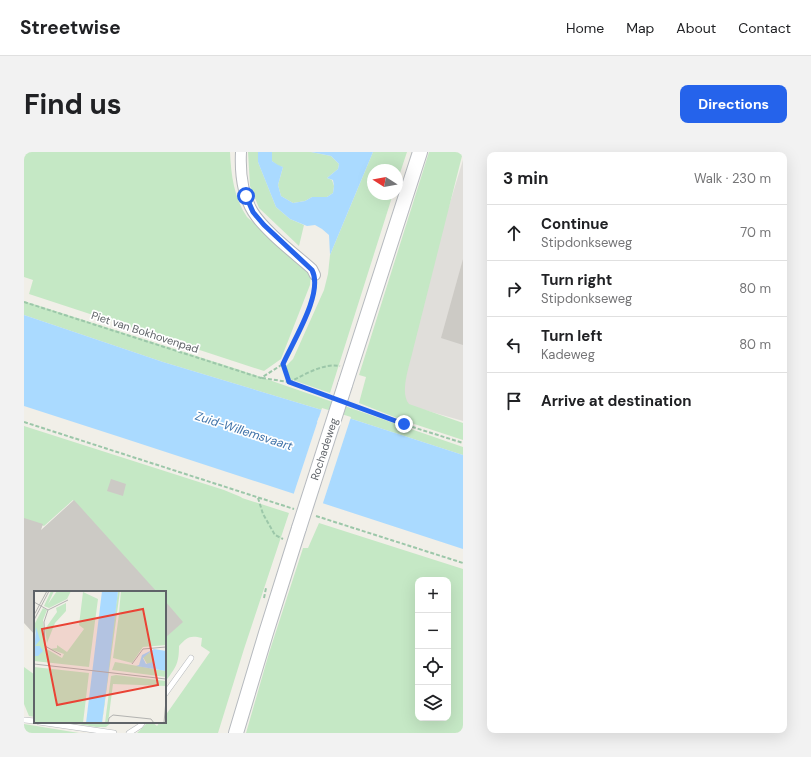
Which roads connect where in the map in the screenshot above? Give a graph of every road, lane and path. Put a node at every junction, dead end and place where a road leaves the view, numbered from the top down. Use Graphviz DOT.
graph roads {
  1 [pos="241,152"];
  2 [pos="420,152"];
  3 [pos="315,275"];
  4 [pos="24,302"];
  5 [pos="283,364"];
  6 [pos="342,367"];
  7 [pos="261,378"];
  8 [pos="289,382"];
  9 [pos="333,398"];
  10 [pos="347,403"];
  11 [pos="24,422"];
  12 [pos="463,443"];
  13 [pos="258,498"];
  14 [pos="299,510"];
  15 [pos="314,515"];
  16 [pos="285,539"];
  17 [pos="463,563"];
  18 [pos="191,658"];
  19 [pos="166,693"];
  20 [pos="24,720"];
  21 [pos="34,721"];
  22 [pos="46,723"];
  23 [pos="142,723"];
  24 [pos="238,730"];
  25 [pos="114,733"];
  26 [pos="129,733"];
  1 -- 3 [label="street"];
  2 -- 24 [label="main road, Rochadeweg, bridge"];
  3 -- 5 [label="path"];
  4 -- 7 [label="path, Piet van Bokhovenpad"];
  5 -- 7 [label="path"];
  5 -- 8 [label="path"];
  6 -- 8 [label="path"];
  7 -- 8 [label="path, Piet van Bokhovenpad"];
  8 -- 9 [label="path, Piet van Bokhovenpad"];
  10 -- 12 [label="path"];
  11 -- 13 [label="path"];
  13 -- 14 [label="path"];
  13 -- 16 [label="path"];
  15 -- 17 [label="path"];
  18 -- 19 [label="lane"];
  20 -- 21 [label="lane"];
  22 -- 25 [label="lane"];
  23 -- 26 [label="lane"];
}
